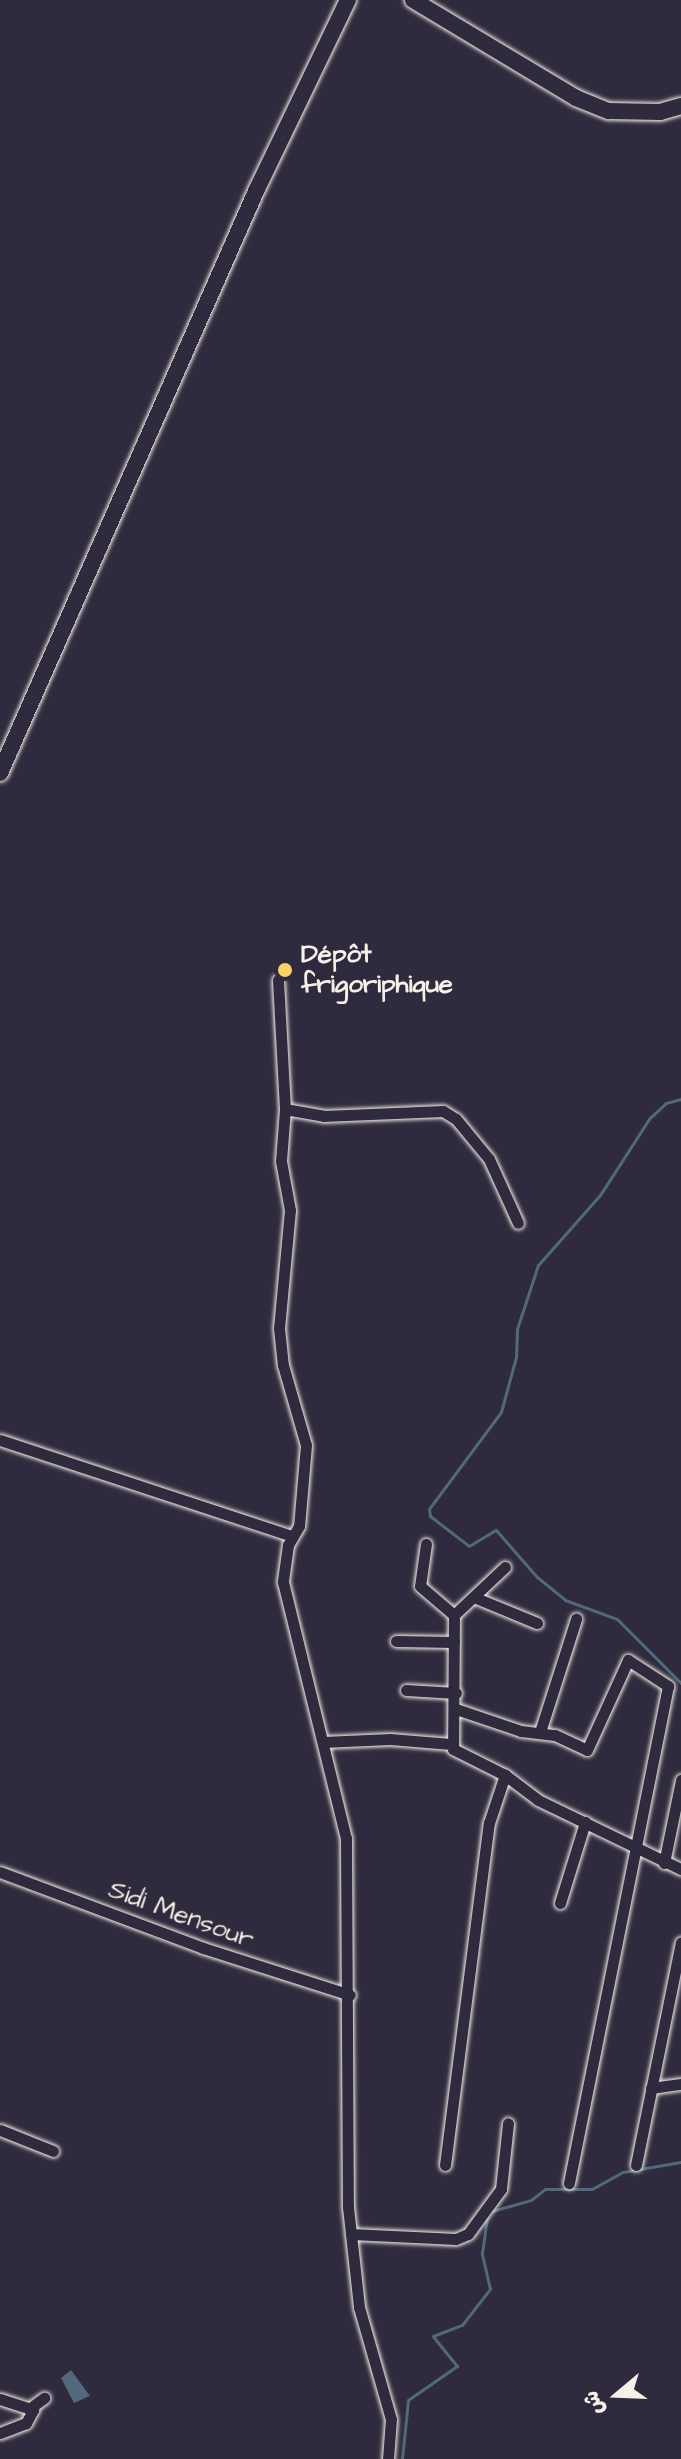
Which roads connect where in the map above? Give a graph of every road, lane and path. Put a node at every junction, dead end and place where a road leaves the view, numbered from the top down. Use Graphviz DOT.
graph roads {
  1 [pos="348,0"];
  2 [pos="413,0"];
  3 [pos="681,106"];
  4 [pos="0,773"];
  5 [pos="278,980"];
  6 [pos="285,1109"];
  7 [pos="518,1223"];
  8 [pos="0,1440"];
  9 [pos="292,1536"];
  10 [pos="426,1544"];
  11 [pos="505,1567"];
  12 [pos="476,1598"];
  13 [pos="454,1615"];
  14 [pos="576,1619"];
  15 [pos="537,1623"];
  16 [pos="396,1641"];
  17 [pos="454,1642"];
  18 [pos="406,1690"];
  19 [pos="456,1693"];
  20 [pos="456,1709"];
  21 [pos="540,1732"];
  22 [pos="323,1742"];
  23 [pos="451,1744"];
  24 [pos="505,1775"];
  25 [pos="681,1780"];
  26 [pos="585,1822"];
  27 [pos="636,1851"];
  28 [pos="664,1863"];
  29 [pos="681,1869"];
  30 [pos="0,1872"];
  31 [pos="560,1903"];
  32 [pos="681,1942"];
  33 [pos="350,1995"];
  34 [pos="681,2084"];
  35 [pos="651,2088"];
  36 [pos="508,2123"];
  37 [pos="0,2130"];
  38 [pos="53,2151"];
  39 [pos="445,2165"];
  40 [pos="636,2165"];
  41 [pos="569,2183"];
  42 [pos="351,2234"];
  43 [pos="44,2398"];
  44 [pos="0,2399"];
  45 [pos="33,2406"];
  46 [pos="0,2433"];
  47 [pos="388,2459"];
  1 -- 4 [label="main road"];
  2 -- 3 [label="main road"];
  5 -- 6 [label="street"];
  6 -- 7 [label="street"];
  6 -- 9 [label="street"];
  8 -- 9 [label="street"];
  9 -- 22 [label="street"];
  10 -- 13 [label="street"];
  11 -- 12 [label="street"];
  12 -- 13 [label="street"];
  12 -- 15 [label="street"];
  13 -- 17 [label="street"];
  14 -- 21 [label="street"];
  16 -- 17 [label="street"];
  17 -- 19 [label="street"];
  18 -- 19 [label="street"];
  19 -- 20 [label="street"];
  20 -- 21 [label="street"];
  20 -- 23 [label="street"];
  21 -- 27 [label="street"];
  22 -- 23 [label="street"];
  22 -- 33 [label="street"];
  23 -- 24 [label="street"];
  24 -- 26 [label="street"];
  24 -- 39 [label="street"];
  25 -- 28 [label="street"];
  26 -- 27 [label="street"];
  26 -- 31 [label="street"];
  27 -- 28 [label="street"];
  27 -- 41 [label="street"];
  28 -- 29 [label="street"];
  30 -- 33 [label="street, Sidi Mensour"];
  32 -- 35 [label="street"];
  33 -- 42 [label="street"];
  34 -- 35 [label="street"];
  35 -- 40 [label="street"];
  36 -- 42 [label="street"];
  37 -- 38 [label="street"];
  42 -- 47 [label="street"];
  43 -- 45 [label="street"];
  44 -- 45 [label="street"];
  45 -- 46 [label="street"];
}
